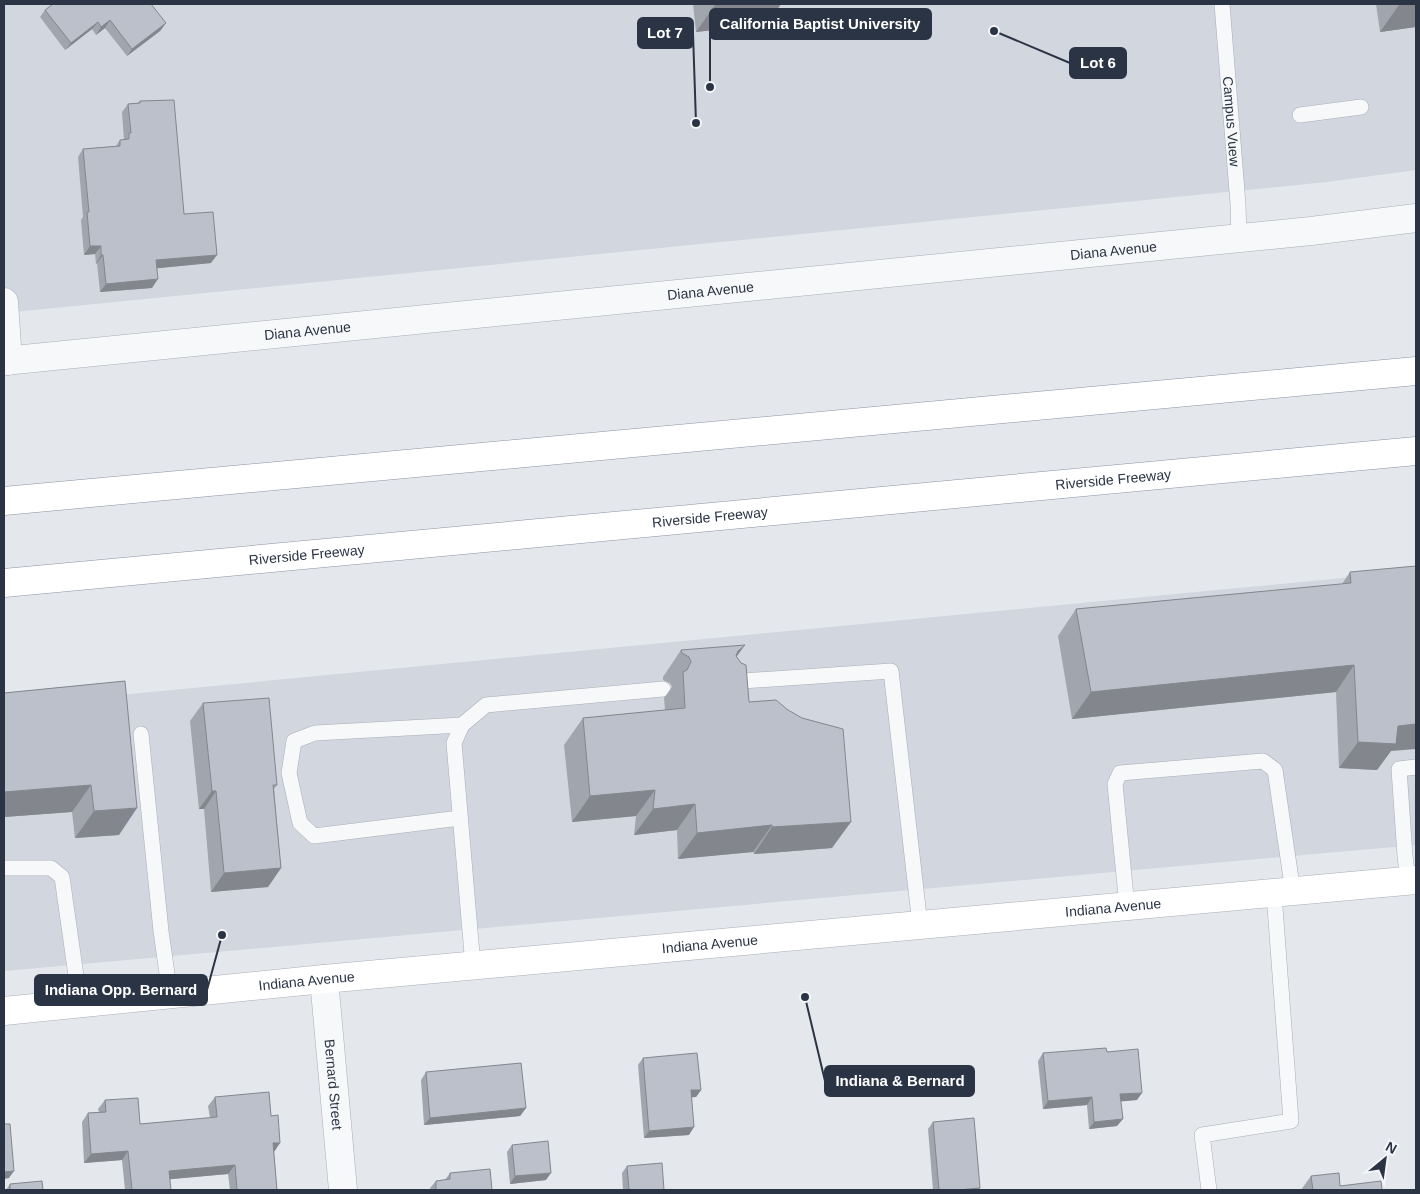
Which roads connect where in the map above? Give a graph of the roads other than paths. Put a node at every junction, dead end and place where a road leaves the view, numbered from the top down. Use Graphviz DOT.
graph roads {
  1 [pos="1222,4"];
  2 [pos="1361,107"];
  3 [pos="1300,115"];
  4 [pos="1416,218"];
  5 [pos="1239,238"];
  6 [pos="4,302"];
  7 [pos="6,361"];
  8 [pos="1416,371"];
  9 [pos="1416,451"];
  10 [pos="4,501"];
  11 [pos="4,583"];
  12 [pos="727,682"];
  13 [pos="664,689"];
  14 [pos="462,725"];
  15 [pos="141,734"];
  16 [pos="1416,767"];
  17 [pos="460,818"];
  18 [pos="4,868"];
  19 [pos="1412,881"];
  20 [pos="1284,893"];
  21 [pos="1127,907"];
  22 [pos="920,926"];
  23 [pos="473,966"];
  24 [pos="324,979"];
  25 [pos="170,995"];
  26 [pos="80,1004"];
  27 [pos="4,1011"];
  28 [pos="343,1190"];
  29 [pos="1209,1190"];
  1 -- 5 [label="lane, Campus Vuew"];
  2 -- 3 [label="lane"];
  4 -- 5 [label="street, Diana Avenue"];
  5 -- 7 [label="street, Diana Avenue"];
  6 -- 7 [label="street"];
  8 -- 10 [label="main road"];
  9 -- 11 [label="main road, Riverside Freeway"];
  12 -- 22 [label="lane"];
  13 -- 14 [label="lane"];
  14 -- 17 [label="lane"];
  14 -- 17 [label="lane"];
  15 -- 25 [label="lane"];
  16 -- 19 [label="lane"];
  17 -- 23 [label="lane"];
  18 -- 26 [label="lane"];
  19 -- 20 [label="main road, Indiana Avenue"];
  20 -- 21 [label="main road, Indiana Avenue"];
  20 -- 21 [label="lane"];
  20 -- 29 [label="lane"];
  21 -- 22 [label="main road, Indiana Avenue"];
  22 -- 23 [label="main road, Indiana Avenue"];
  23 -- 24 [label="main road, Indiana Avenue"];
  24 -- 25 [label="main road, Indiana Avenue"];
  24 -- 28 [label="street, Bernard Street"];
  25 -- 26 [label="main road, Indiana Avenue"];
  26 -- 27 [label="main road, Indiana Avenue"];
}
